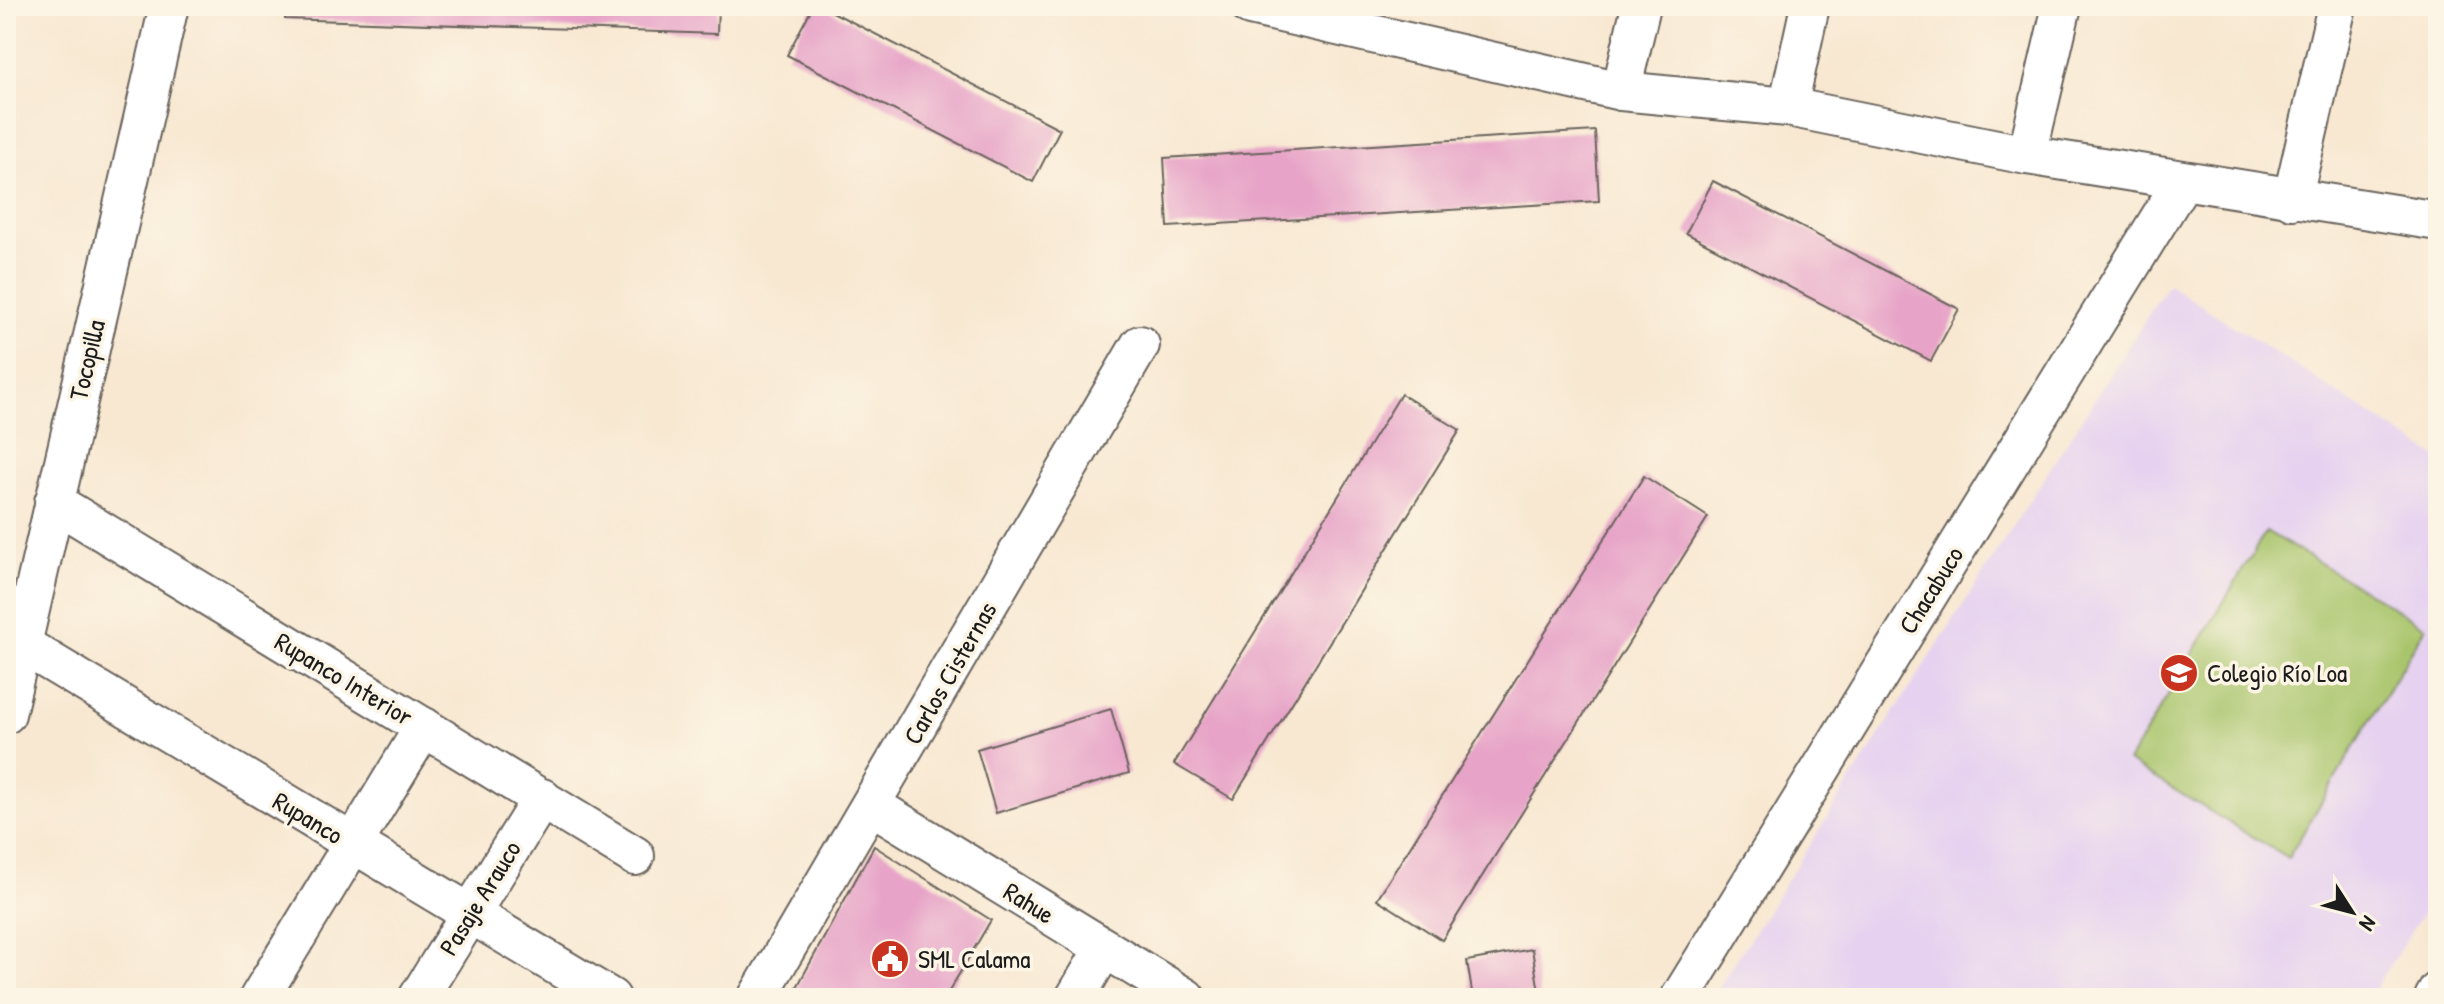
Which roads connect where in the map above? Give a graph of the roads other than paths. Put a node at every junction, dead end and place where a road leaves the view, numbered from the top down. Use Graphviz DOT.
graph roads {
  1 [pos="169,6"];
  2 [pos="1250,6"];
  3 [pos="1641,6"];
  4 [pos="1810,6"];
  5 [pos="2062,6"];
  6 [pos="2337,6"];
  7 [pos="1621,91"];
  8 [pos="1788,107"];
  9 [pos="2027,155"];
  10 [pos="2182,182"];
  11 [pos="2292,200"];
  12 [pos="2438,221"];
  13 [pos="1140,345"];
  14 [pos="54,502"];
  15 [pos="14,640"];
  16 [pos="6,714"];
  17 [pos="424,727"];
  18 [pos="542,798"];
  19 [pos="873,806"];
  20 [pos="351,844"];
  21 [pos="635,856"];
  22 [pos="470,916"];
  23 [pos="1104,949"];
  24 [pos="2438,991"];
  25 [pos="259,998"];
  26 [pos="418,998"];
  27 [pos="611,998"];
  28 [pos="757,998"];
  29 [pos="1075,998"];
  30 [pos="1186,998"];
  31 [pos="1680,998"];
  32 [pos="2434,998"];
  1 -- 14 [label="street, Tocopilla"];
  2 -- 7 [label="street"];
  3 -- 7 [label="street"];
  4 -- 8 [label="street"];
  5 -- 9 [label="street"];
  6 -- 11 [label="street"];
  7 -- 8 [label="street"];
  8 -- 9 [label="street"];
  9 -- 10 [label="street"];
  10 -- 11 [label="street"];
  10 -- 31 [label="street, Chacabuco"];
  11 -- 12 [label="street"];
  13 -- 19 [label="street, Carlos Cisternas"];
  14 -- 15 [label="street, Tocopilla"];
  14 -- 17 [label="street, Rupanco Interior"];
  15 -- 16 [label="street, Tocopilla"];
  15 -- 20 [label="street, Rupanco"];
  17 -- 18 [label="street, Rupanco Interior"];
  17 -- 20 [label="street"];
  18 -- 21 [label="street, Rupanco Interior"];
  18 -- 22 [label="street, Pasaje Arauco"];
  19 -- 23 [label="street, Rahue"];
  19 -- 28 [label="street, Carlos Cisternas"];
  20 -- 22 [label="street, Rupanco"];
  20 -- 25 [label="street"];
  22 -- 26 [label="street, Pasaje Arauco"];
  22 -- 27 [label="street, Rupanco"];
  23 -- 29 [label="street"];
  23 -- 30 [label="street, Rahue"];
  24 -- 32 [label="street"];
}
